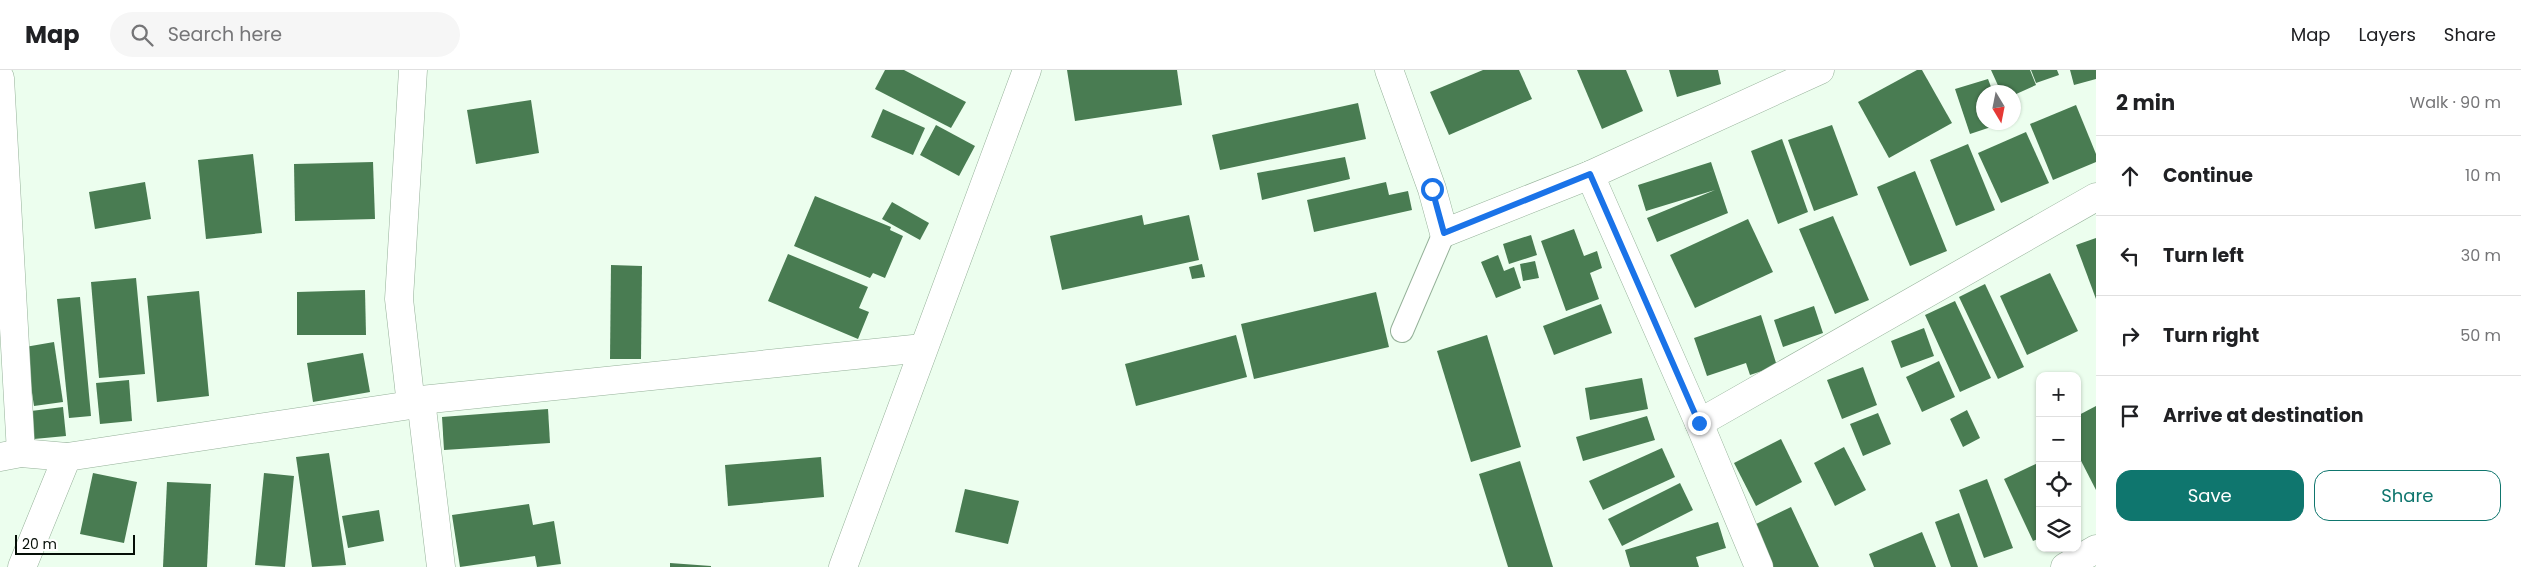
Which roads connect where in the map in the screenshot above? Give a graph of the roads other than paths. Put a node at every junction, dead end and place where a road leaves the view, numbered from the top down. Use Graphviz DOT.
graph roads {
  1 [pos="413,70"];
  2 [pos="1027,70"];
  3 [pos="1389,70"];
  4 [pos="1820,70"];
  5 [pos="0,78"];
  6 [pos="1590,174"];
  7 [pos="2096,197"];
  8 [pos="1444,233"];
  9 [pos="1402,331"];
  10 [pos="923,348"];
  11 [pos="416,402"];
  12 [pos="1699,423"];
  13 [pos="11,455"];
  14 [pos="67,457"];
  15 [pos="2096,550"];
  16 [pos="22,567"];
  17 [pos="441,567"];
  18 [pos="844,567"];
  19 [pos="1759,567"];
  20 [pos="2065,567"];
  1 -- 11 [label="street"];
  2 -- 10 [label="street"];
  3 -- 8 [label="street"];
  4 -- 6 [label="street"];
  5 -- 13 [label="street"];
  6 -- 8 [label="street"];
  6 -- 12 [label="street"];
  7 -- 12 [label="street"];
  8 -- 9 [label="lane"];
  10 -- 11 [label="street"];
  10 -- 18 [label="street"];
  11 -- 14 [label="street"];
  11 -- 17 [label="street"];
  12 -- 19 [label="street"];
  13 -- 14 [label="street"];
  14 -- 16 [label="street"];
  15 -- 20 [label="street"];
}
